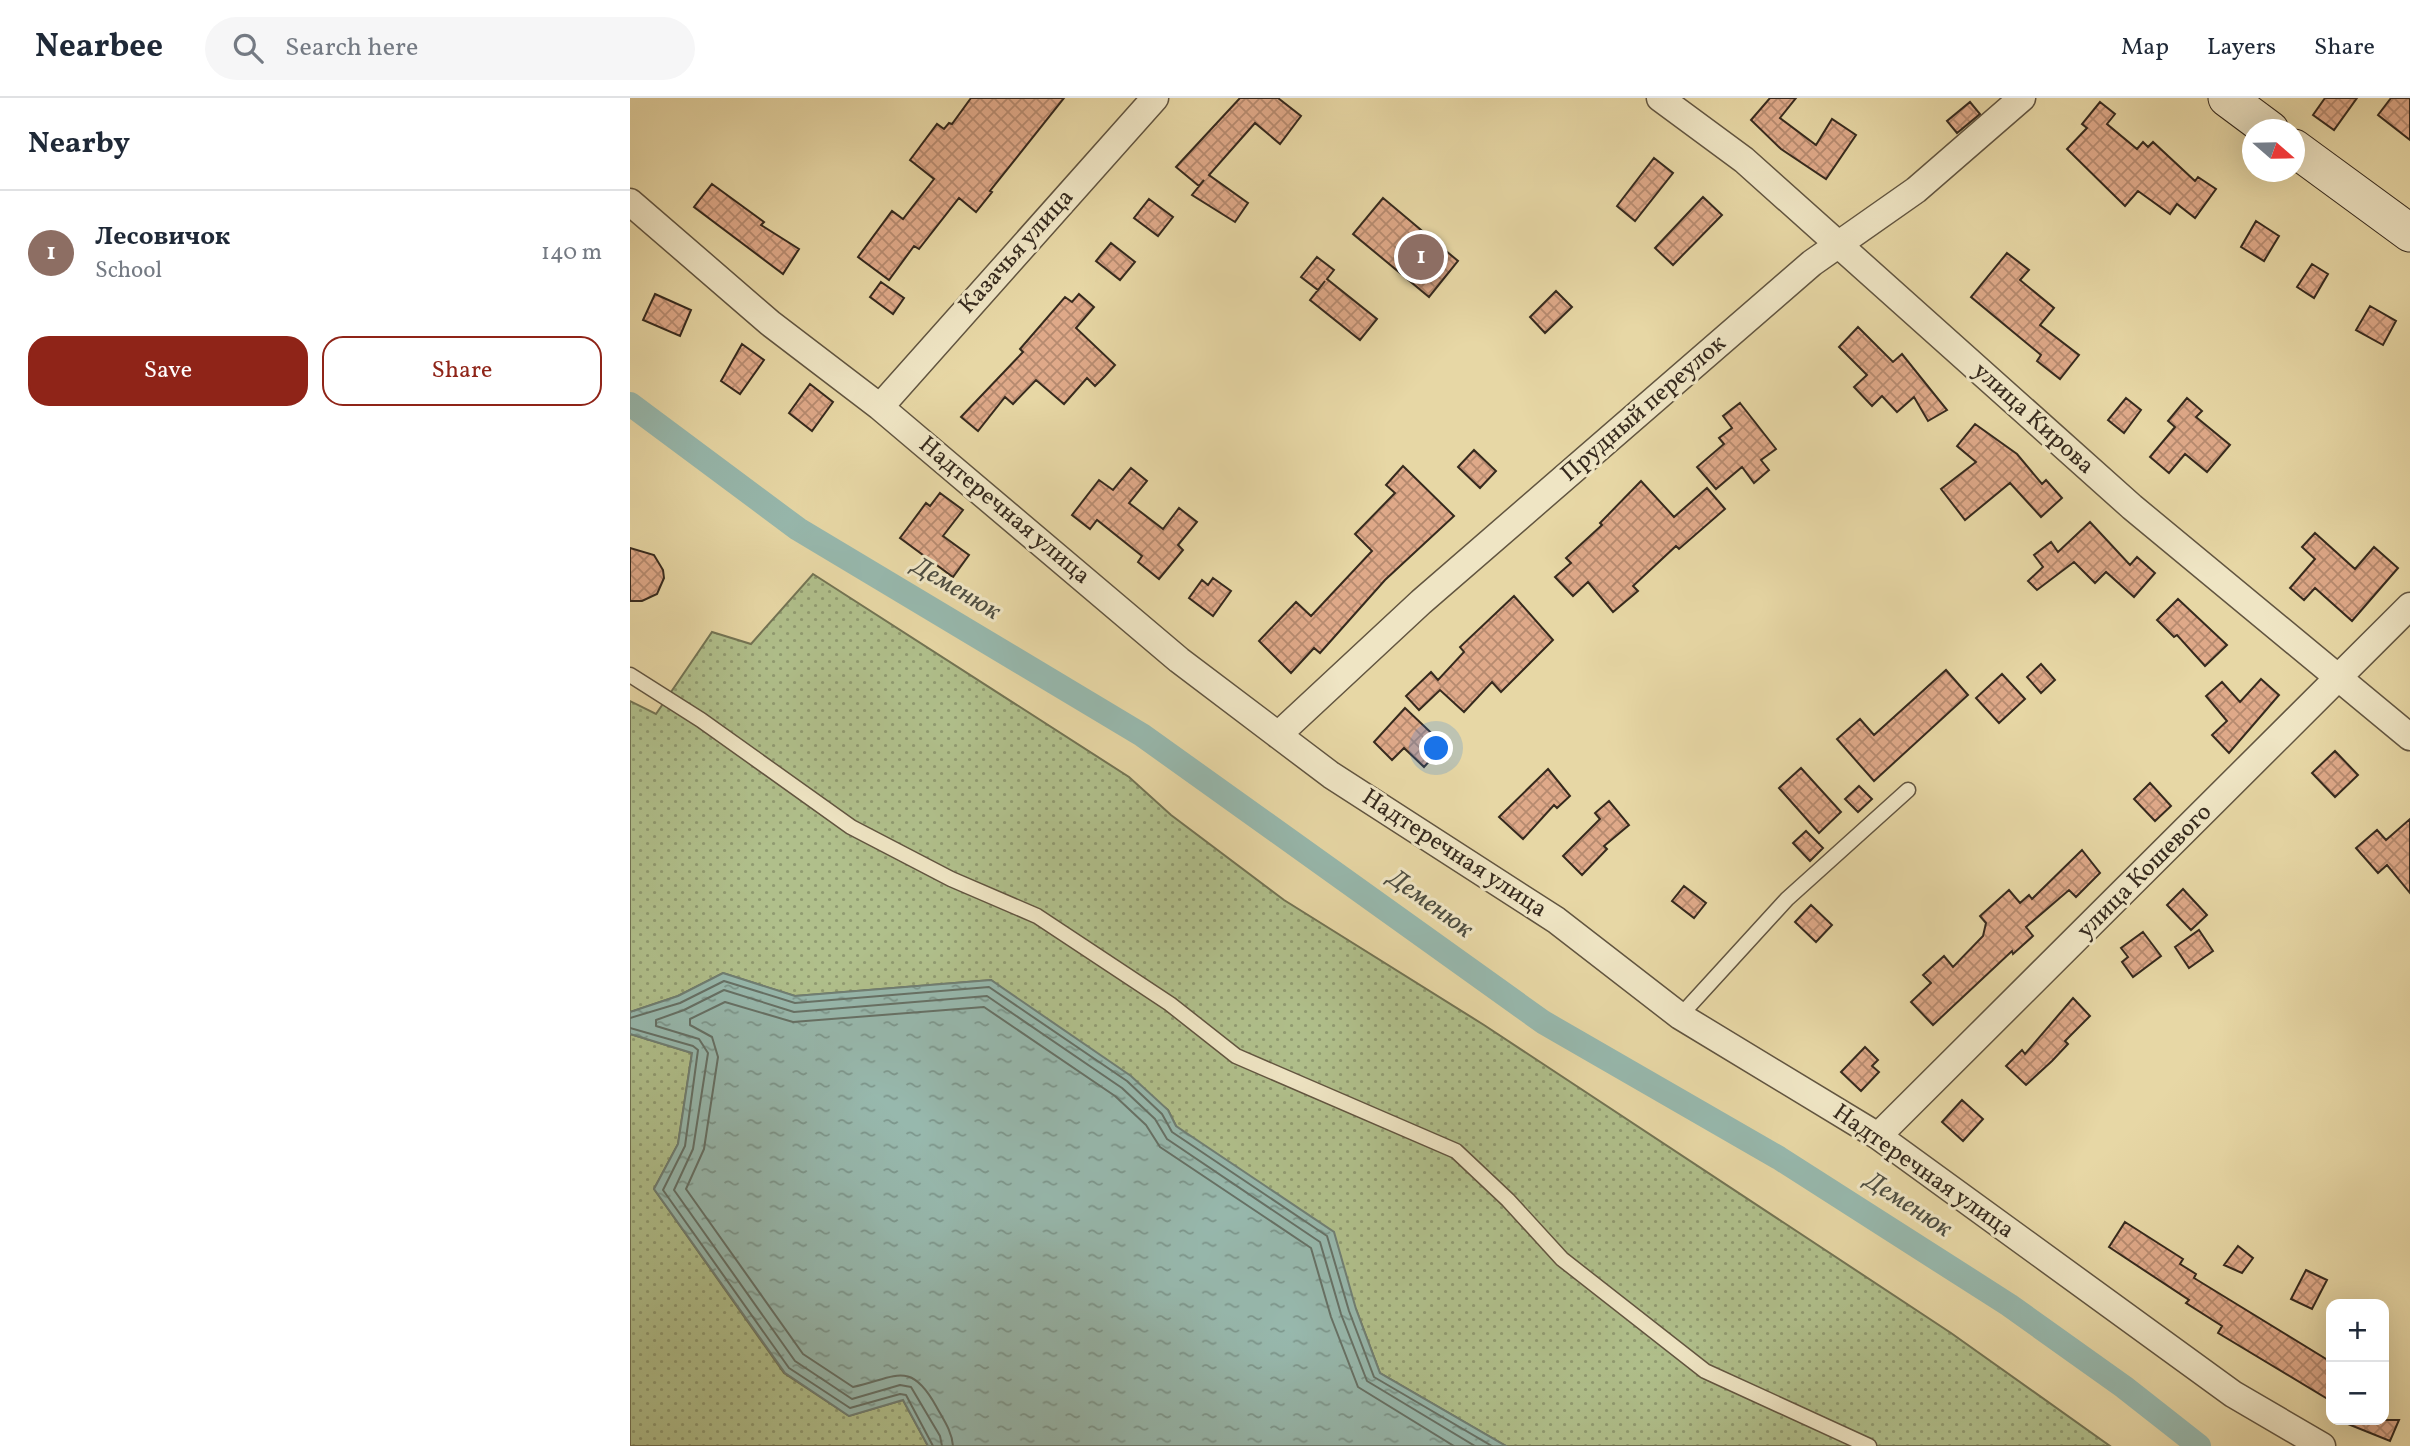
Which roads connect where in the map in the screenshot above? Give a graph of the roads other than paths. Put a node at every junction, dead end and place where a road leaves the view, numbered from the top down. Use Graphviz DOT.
graph roads {
  1 [pos="1155,98"];
  2 [pos="1660,98"];
  3 [pos="2022,98"];
  4 [pos="2227,98"];
  5 [pos="2255,119"];
  6 [pos="2305,156"];
  7 [pos="630,202"];
  8 [pos="2410,233"];
  9 [pos="1840,246"];
  10 [pos="880,408"];
  11 [pos="2410,606"];
  12 [pos="630,675"];
  13 [pos="2340,678"];
  14 [pos="1278,735"];
  15 [pos="2410,737"];
  16 [pos="1908,790"];
  17 [pos="1680,1016"];
  18 [pos="1878,1136"];
  19 [pos="1869,1446"];
  20 [pos="2322,1446"];
  1 -- 10 [label="street, Казачья улица"];
  2 -- 9 [label="street, улица Кирова"];
  3 -- 9 [label="street, Прудный переулок"];
  4 -- 5 [label="street"];
  6 -- 8 [label="street"];
  7 -- 10 [label="street, Надтеречная улица"];
  9 -- 13 [label="street, улица Кирова"];
  9 -- 14 [label="street, Прудный переулок"];
  10 -- 14 [label="street, Надтеречная улица"];
  11 -- 13 [label="street, улица Кошевого"];
  12 -- 19 [label="lane"];
  13 -- 15 [label="street, улица Кирова"];
  13 -- 18 [label="street, улица Кошевого"];
  14 -- 17 [label="street, Надтеречная улица"];
  16 -- 17 [label="lane"];
  17 -- 18 [label="street, Надтеречная улица"];
  18 -- 20 [label="street, Надтеречная улица"];
}
